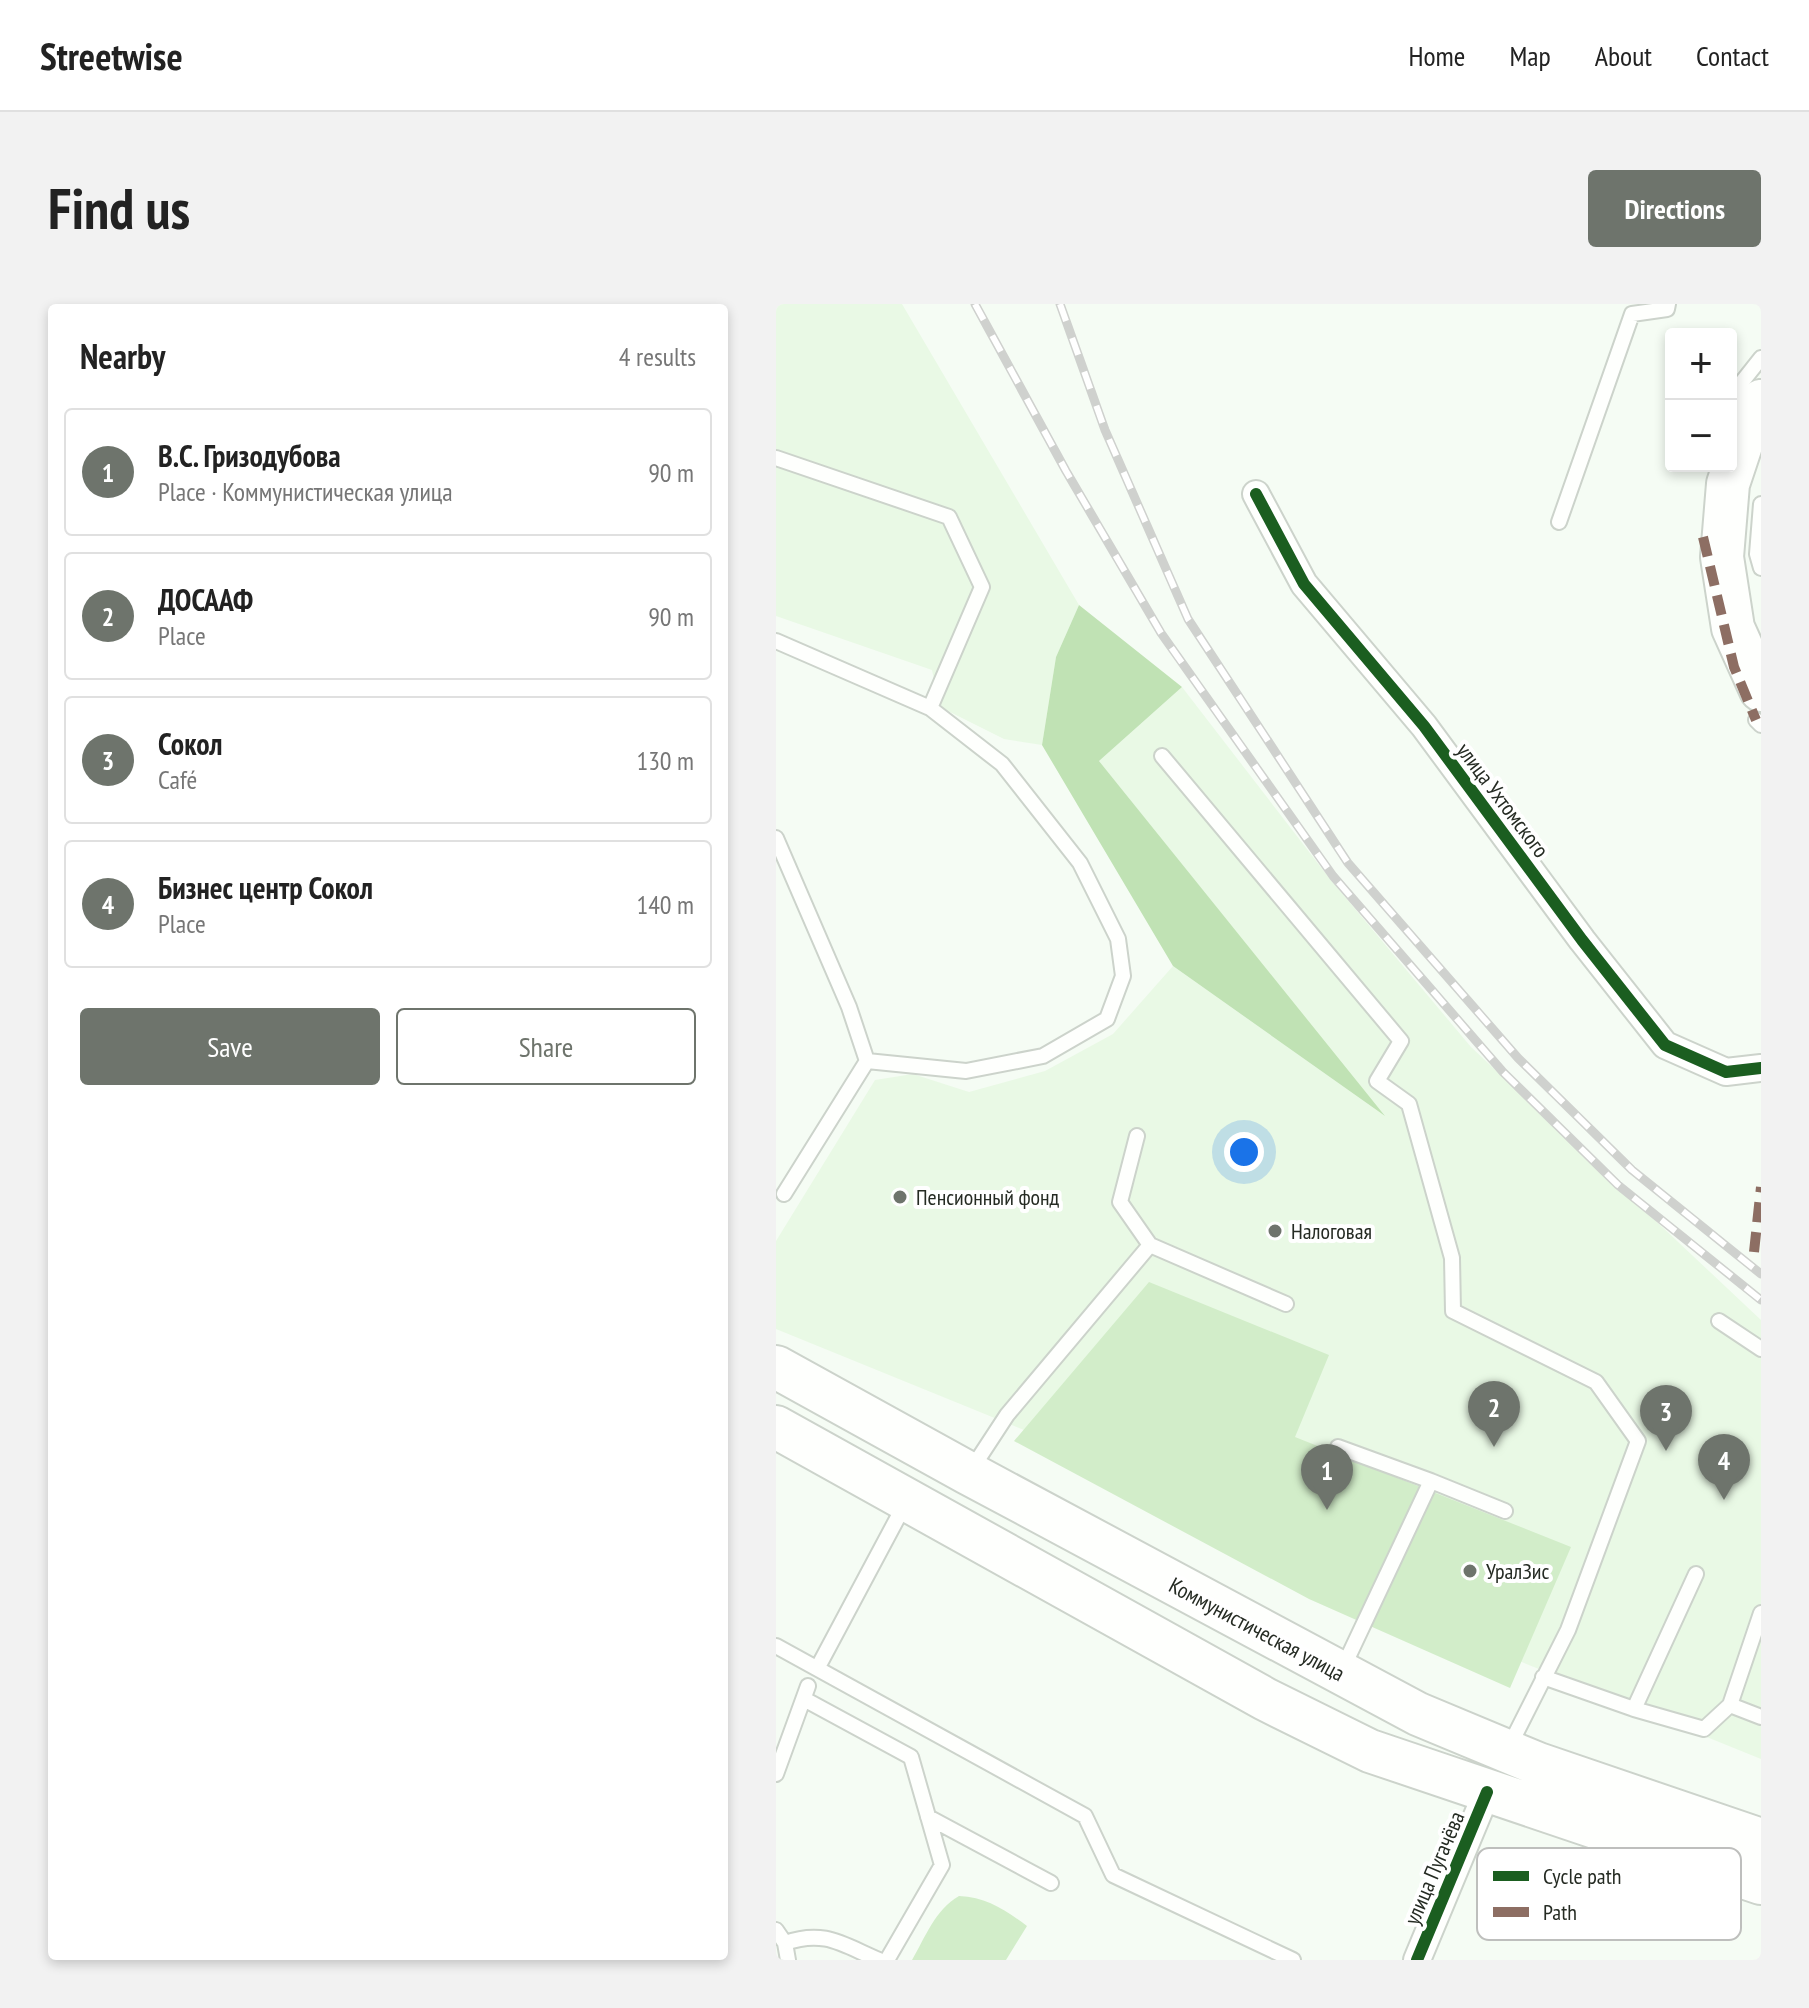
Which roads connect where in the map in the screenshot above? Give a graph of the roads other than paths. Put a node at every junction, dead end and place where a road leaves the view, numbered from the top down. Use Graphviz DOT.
graph roads {
  1 [pos="1668,304"];
  2 [pos="1761,358"];
  3 [pos="1733,400"];
  4 [pos="1761,401"];
  5 [pos="776,458"];
  6 [pos="1256,494"];
  7 [pos="1761,504"];
  8 [pos="1559,522"];
  9 [pos="1761,568"];
  10 [pos="776,641"];
  11 [pos="930,708"];
  12 [pos="1759,712"];
  13 [pos="1162,756"];
  14 [pos="776,838"];
  15 [pos="783,876"];
  16 [pos="867,1061"];
  17 [pos="1761,1068"];
  18 [pos="1137,1136"];
  19 [pos="779,1193"];
  20 [pos="1150,1245"];
  21 [pos="1286,1304"];
  22 [pos="1719,1321"];
  23 [pos="1761,1349"];
  24 [pos="776,1367"];
  25 [pos="776,1427"];
  26 [pos="1338,1447"];
  27 [pos="968,1473"];
  28 [pos="1431,1481"];
  29 [pos="908,1500"];
  30 [pos="1505,1511"];
  31 [pos="1696,1574"];
  32 [pos="1761,1613"];
  33 [pos="776,1646"];
  34 [pos="818,1667"];
  35 [pos="1340,1674"];
  36 [pos="1543,1677"];
  37 [pos="1730,1705"];
  38 [pos="1634,1709"];
  39 [pos="1761,1717"];
  40 [pos="1507,1751"];
  41 [pos="776,1774"];
  42 [pos="1487,1792"];
  43 [pos="928,1817"];
  44 [pos="1761,1840"];
  45 [pos="1656,1848"];
  46 [pos="1741,1876"];
  47 [pos="1051,1883"];
  48 [pos="1761,1883"];
  49 [pos="776,1930"];
  50 [pos="785,1943"];
  51 [pos="788,1960"];
  52 [pos="879,1960"];
  53 [pos="887,1960"];
  54 [pos="1293,1960"];
  55 [pos="1417,1960"];
  1 -- 8 [label="lane"];
  2 -- 3 [label="lane"];
  4 -- 12 [label="main road"];
  5 -- 11 [label="lane"];
  6 -- 17 [label="street, улица Ухтомского"];
  7 -- 9 [label="lane"];
  10 -- 11 [label="lane"];
  11 -- 16 [label="lane"];
  13 -- 36 [label="lane"];
  14 -- 15 [label="lane"];
  15 -- 16 [label="lane"];
  16 -- 19 [label="lane"];
  18 -- 20 [label="lane"];
  20 -- 21 [label="lane"];
  20 -- 27 [label="lane"];
  22 -- 23 [label="lane"];
  24 -- 27 [label="main road, Коммунистическая улица"];
  25 -- 29 [label="main road"];
  26 -- 28 [label="lane"];
  27 -- 35 [label="main road, Коммунистическая улица"];
  28 -- 30 [label="lane"];
  28 -- 35 [label="lane"];
  29 -- 34 [label="lane"];
  29 -- 42 [label="main road"];
  31 -- 38 [label="lane"];
  32 -- 37 [label="lane"];
  33 -- 34 [label="lane"];
  34 -- 54 [label="lane"];
  35 -- 40 [label="main road, Коммунистическая улица"];
  36 -- 38 [label="lane"];
  36 -- 40 [label="lane"];
  37 -- 38 [label="lane"];
  37 -- 39 [label="lane"];
  40 -- 42 [label="main road, улица Пугачёва"];
  40 -- 44 [label="main road, Коммунистическая улица"];
  41 -- 43 [label="lane"];
  42 -- 45 [label="main road"];
  42 -- 55 [label="street, улица Пугачёва"];
  43 -- 47 [label="lane"];
  43 -- 53 [label="lane"];
  46 -- 48 [label="main road"];
  49 -- 50 [label="lane"];
  50 -- 51 [label="lane"];
  50 -- 52 [label="lane"];
}
